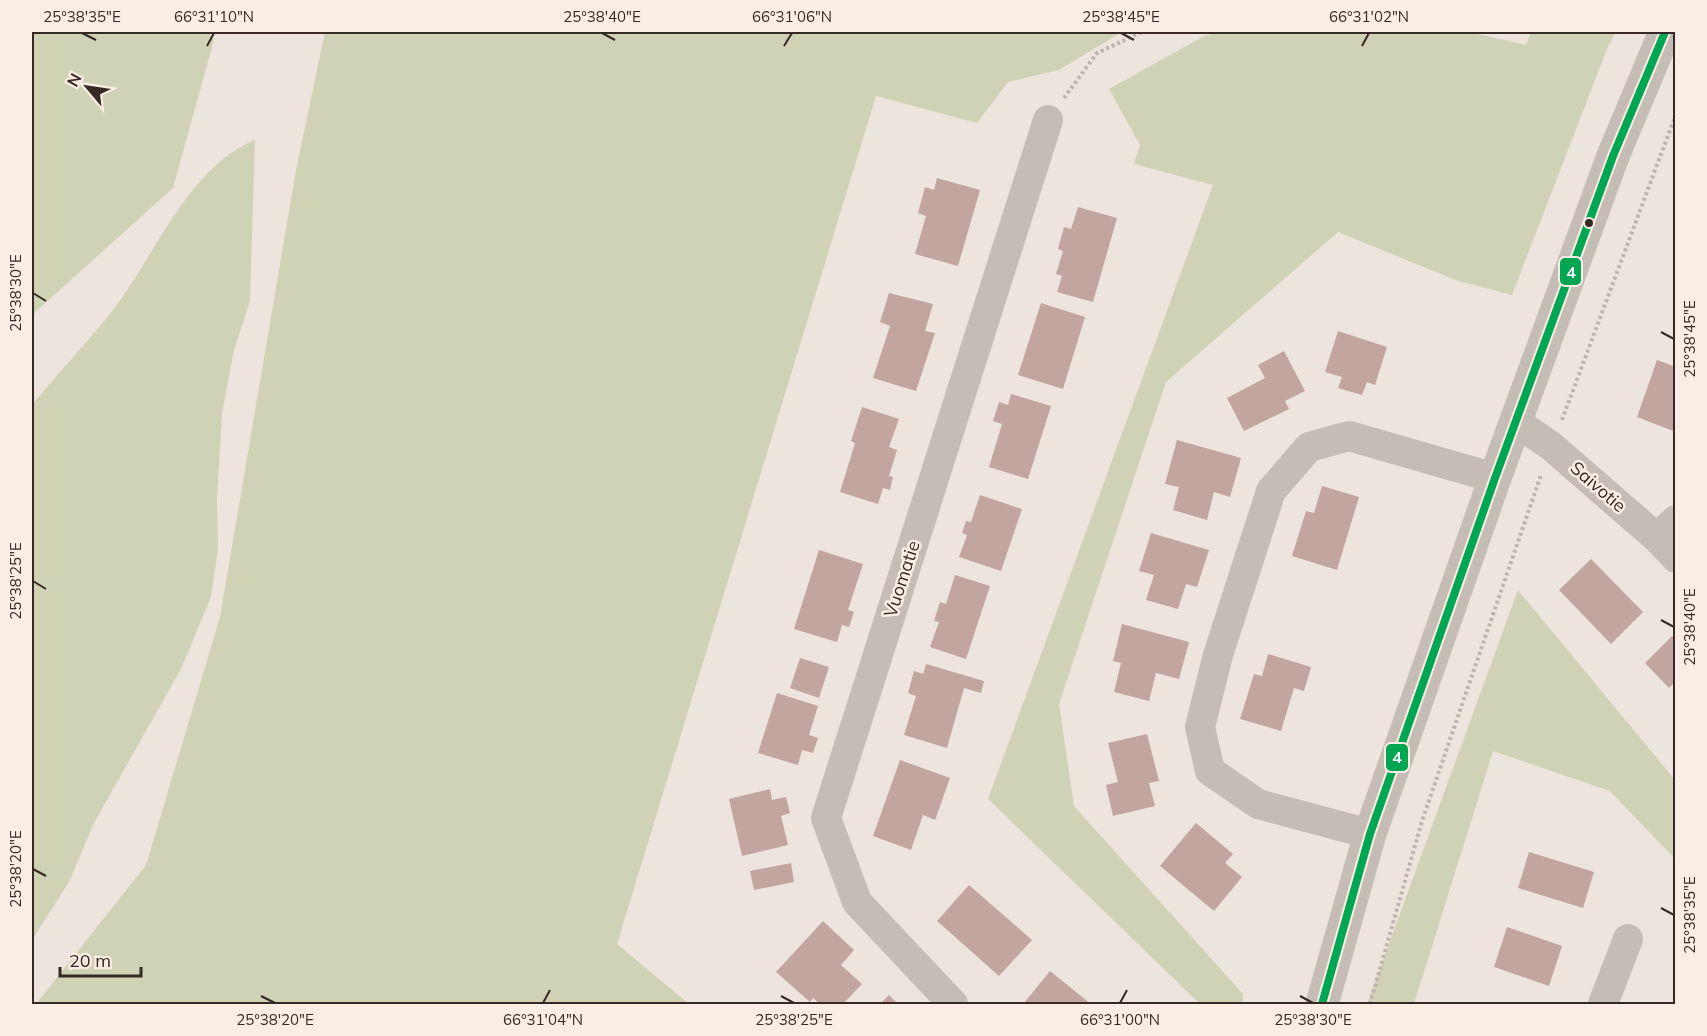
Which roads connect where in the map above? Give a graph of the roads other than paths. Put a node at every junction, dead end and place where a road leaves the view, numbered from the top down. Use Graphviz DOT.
graph roads {
  1 [pos="1665,32"];
  2 [pos="1047,120"];
  3 [pos="1515,421"];
  4 [pos="1495,478"];
  5 [pos="1669,539"];
  6 [pos="1370,834"];
  7 [pos="1628,939"];
  8 [pos="953,1005"];
  9 [pos="1322,1005"];
  10 [pos="1603,1005"];
  1 -- 3 [label="street"];
  2 -- 8 [label="street, Vuomatie"];
  3 -- 4 [label="street"];
  3 -- 5 [label="street, Saivotie"];
  4 -- 6 [label="street"];
  4 -- 6 [label="street"];
  6 -- 9 [label="street"];
  7 -- 10 [label="street"];
}
